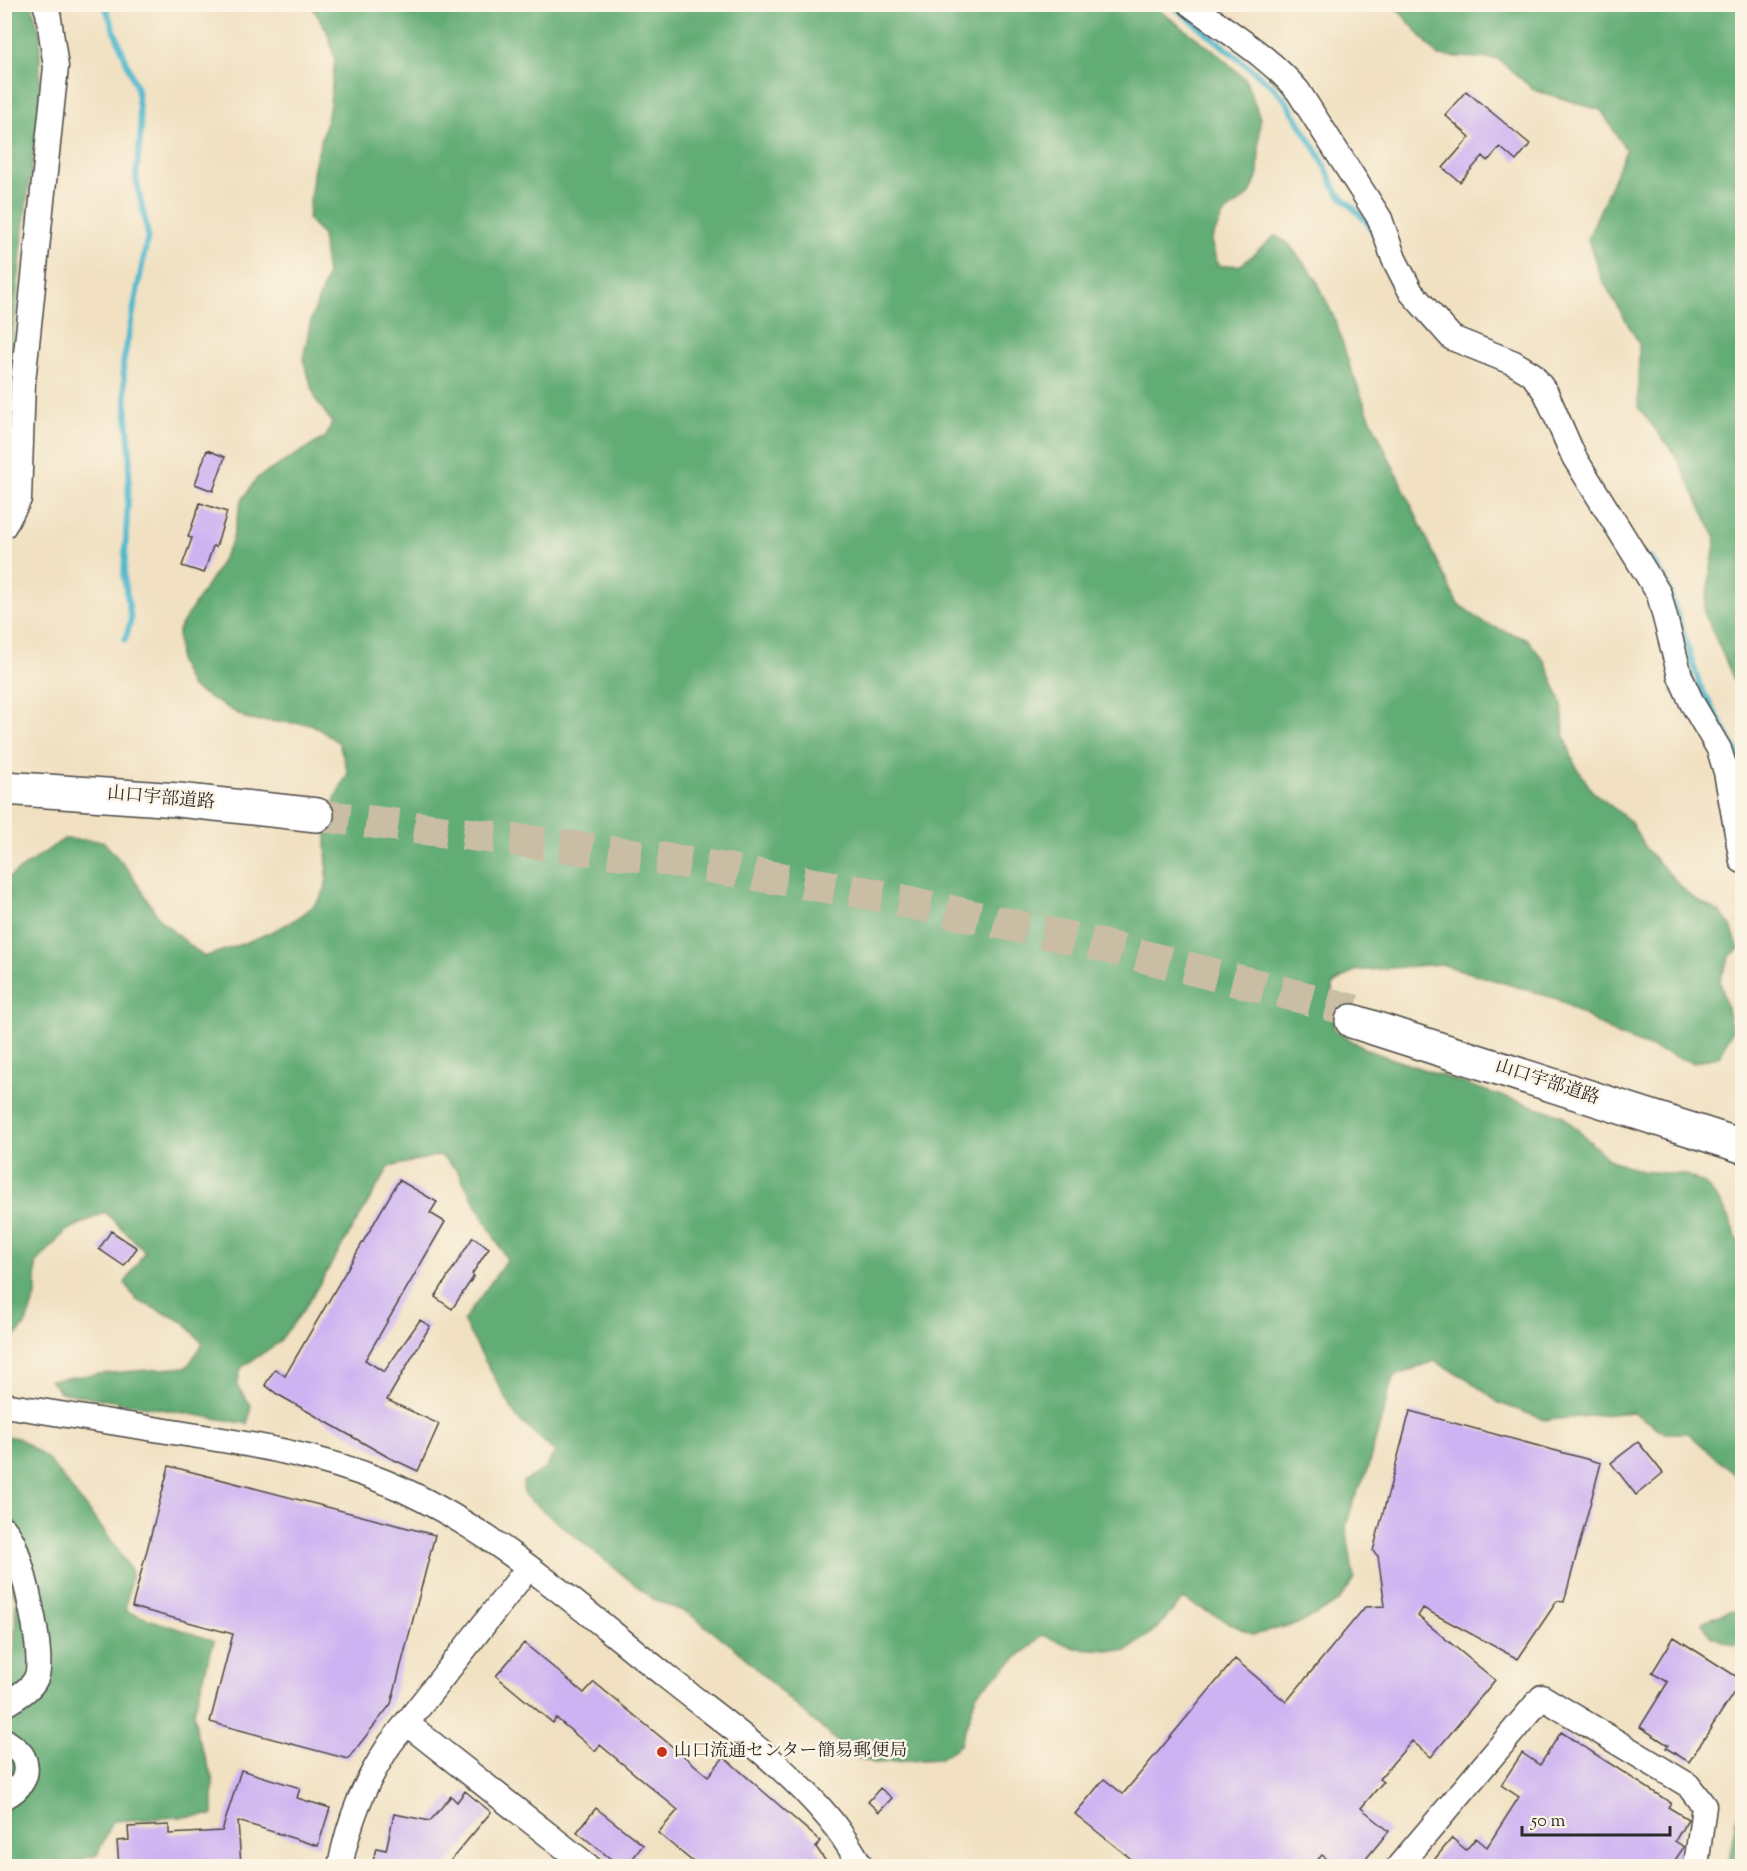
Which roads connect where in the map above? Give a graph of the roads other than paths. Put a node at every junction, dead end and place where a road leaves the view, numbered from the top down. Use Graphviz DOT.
graph roads {
  1 [pos="45,4"];
  2 [pos="1190,4"];
  3 [pos="4,526"];
  4 [pos="4,788"];
  5 [pos="4,804"];
  6 [pos="1743,861"];
  7 [pos="1353,1016"];
  8 [pos="1678,1120"];
  9 [pos="1743,1135"];
  10 [pos="1743,1146"];
  11 [pos="4,1405"];
  12 [pos="4,1529"];
  13 [pos="528,1568"];
  14 [pos="4,1705"];
  15 [pos="406,1723"];
  16 [pos="4,1740"];
  17 [pos="4,1797"];
  18 [pos="340,1866"];
  19 [pos="588,1866"];
  20 [pos="861,1866"];
  21 [pos="1399,1866"];
  22 [pos="1696,1866"];
  1 -- 3 [label="street"];
  2 -- 6 [label="street"];
  4 -- 5 [label="highway, 山口宇部道路"];
  7 -- 8 [label="highway, 山口宇部道路"];
  8 -- 9 [label="highway, 山口宇部道路"];
  8 -- 10 [label="highway, 山口宇部道路"];
  11 -- 13 [label="street"];
  12 -- 14 [label="street"];
  13 -- 15 [label="street"];
  13 -- 20 [label="street"];
  15 -- 18 [label="street"];
  15 -- 19 [label="street"];
  16 -- 17 [label="street"];
  21 -- 22 [label="street"];
}
